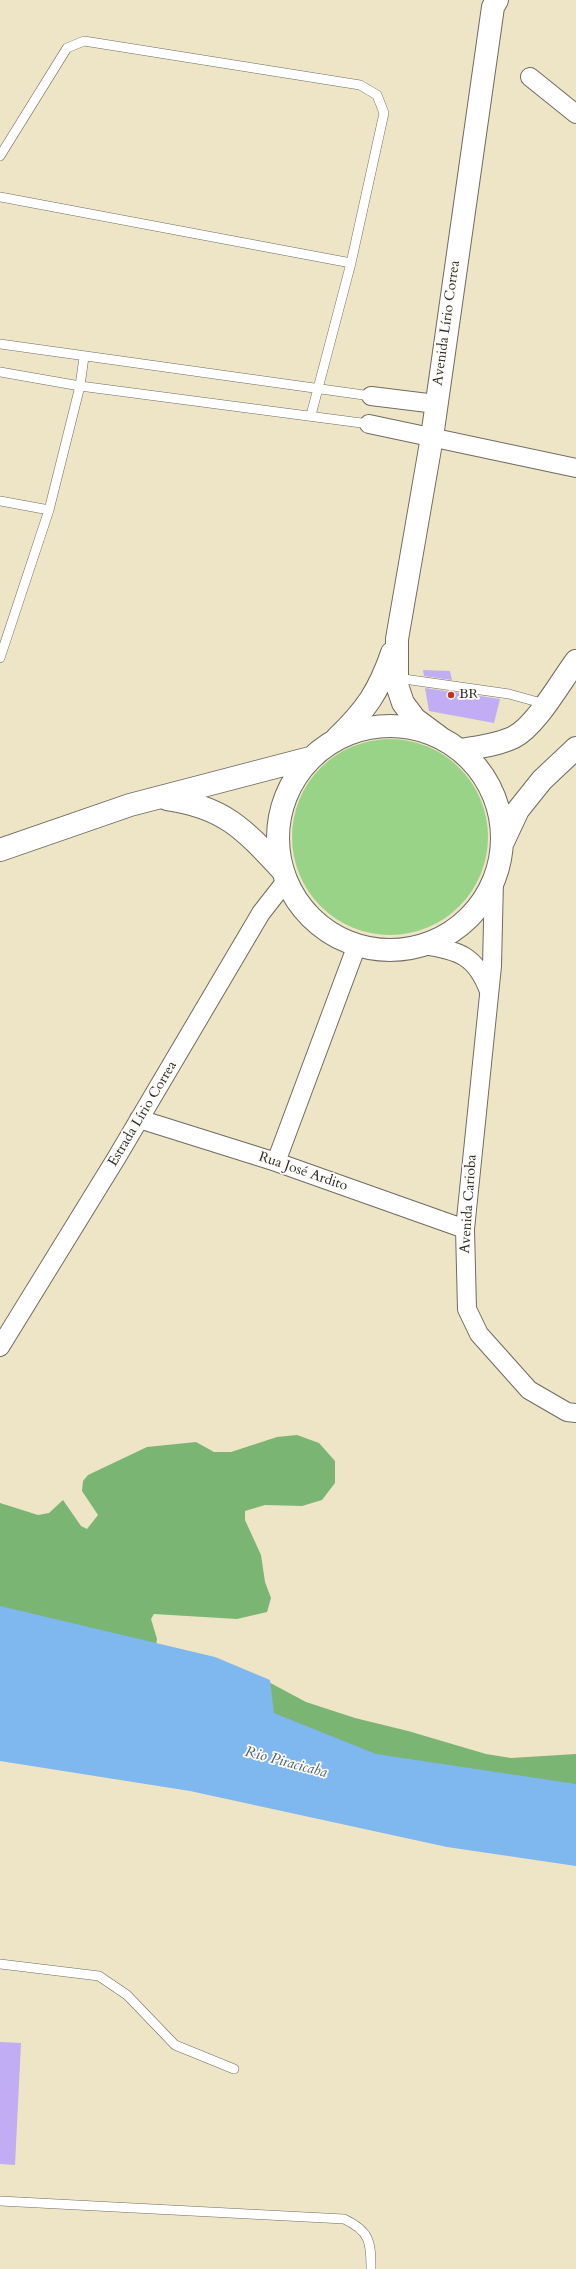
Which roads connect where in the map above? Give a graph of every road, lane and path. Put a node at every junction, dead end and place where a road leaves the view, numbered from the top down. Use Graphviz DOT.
graph roads {
  1 [pos="494,2"];
  2 [pos="530,77"];
  3 [pos="576,114"];
  4 [pos="0,156"];
  5 [pos="0,197"];
  6 [pos="351,263"];
  7 [pos="0,344"];
  8 [pos="84,357"];
  9 [pos="0,372"];
  10 [pos="80,386"];
  11 [pos="317,390"];
  12 [pos="371,396"];
  13 [pos="436,404"];
  14 [pos="311,415"];
  15 [pos="369,424"];
  16 [pos="432,437"];
  17 [pos="576,468"];
  18 [pos="0,501"];
  19 [pos="49,510"];
  20 [pos="398,639"];
  21 [pos="2,648"];
  22 [pos="0,658"];
  23 [pos="576,661"];
  24 [pos="397,678"];
  25 [pos="545,704"];
  26 [pos="438,736"];
  27 [pos="338,738"];
  28 [pos="576,748"];
  29 [pos="461,750"];
  30 [pos="310,758"];
  31 [pos="162,798"];
  32 [pos="503,842"];
  33 [pos="0,850"];
  34 [pos="284,875"];
  35 [pos="494,880"];
  36 [pos="357,945"];
  37 [pos="423,945"];
  38 [pos="489,991"];
  39 [pos="140,1119"];
  40 [pos="276,1162"];
  41 [pos="465,1229"];
  42 [pos="0,1347"];
  43 [pos="576,1413"];
  44 [pos="0,1964"];
  45 [pos="234,2069"];
  46 [pos="0,2201"];
  47 [pos="371,2269"];
  1 -- 13 [label="main road, Avenida Lírio Correa"];
  2 -- 3 [label="street"];
  4 -- 6 [label="lane"];
  5 -- 6 [label="lane"];
  6 -- 11 [label="lane"];
  7 -- 8 [label="lane"];
  8 -- 10 [label="lane"];
  8 -- 11 [label="lane"];
  9 -- 10 [label="lane"];
  10 -- 14 [label="lane"];
  10 -- 19 [label="lane"];
  11 -- 12 [label="lane"];
  11 -- 14 [label="lane"];
  12 -- 13 [label="street"];
  13 -- 16 [label="main road, Avenida Lírio Correa"];
  14 -- 15 [label="lane"];
  15 -- 16 [label="street"];
  16 -- 17 [label="street"];
  16 -- 20 [label="main road, Avenida Lírio Correa"];
  18 -- 19 [label="lane"];
  19 -- 21 [label="lane"];
  20 -- 24 [label="main road, Avenida Lírio Correa"];
  20 -- 27 [label="main road, Avenida Lírio Correa"];
  21 -- 22 [label="lane"];
  23 -- 25 [label="main road"];
  24 -- 25 [label="lane"];
  24 -- 26 [label="main road, Avenida Lírio Correa"];
  25 -- 29 [label="main road"];
  26 -- 27 [label="main road"];
  26 -- 29 [label="main road"];
  27 -- 30 [label="main road"];
  28 -- 32 [label="main road"];
  29 -- 32 [label="main road"];
  30 -- 31 [label="main road"];
  30 -- 34 [label="main road"];
  31 -- 33 [label="main road"];
  31 -- 34 [label="main road"];
  32 -- 35 [label="main road"];
  34 -- 36 [label="main road"];
  34 -- 39 [label="street, Estrada Lírio Correa"];
  35 -- 37 [label="main road"];
  35 -- 38 [label="street, Avenida Carioba"];
  36 -- 37 [label="main road"];
  36 -- 40 [label="street"];
  37 -- 38 [label="street, Avenida Carioba"];
  38 -- 41 [label="street, Avenida Carioba"];
  39 -- 40 [label="street, Rua José Ardito"];
  39 -- 42 [label="street, Estrada Lírio Correa"];
  40 -- 41 [label="street, Rua José Ardito"];
  41 -- 43 [label="street, Avenida Carioba"];
  44 -- 45 [label="lane"];
  46 -- 47 [label="lane"];
}
